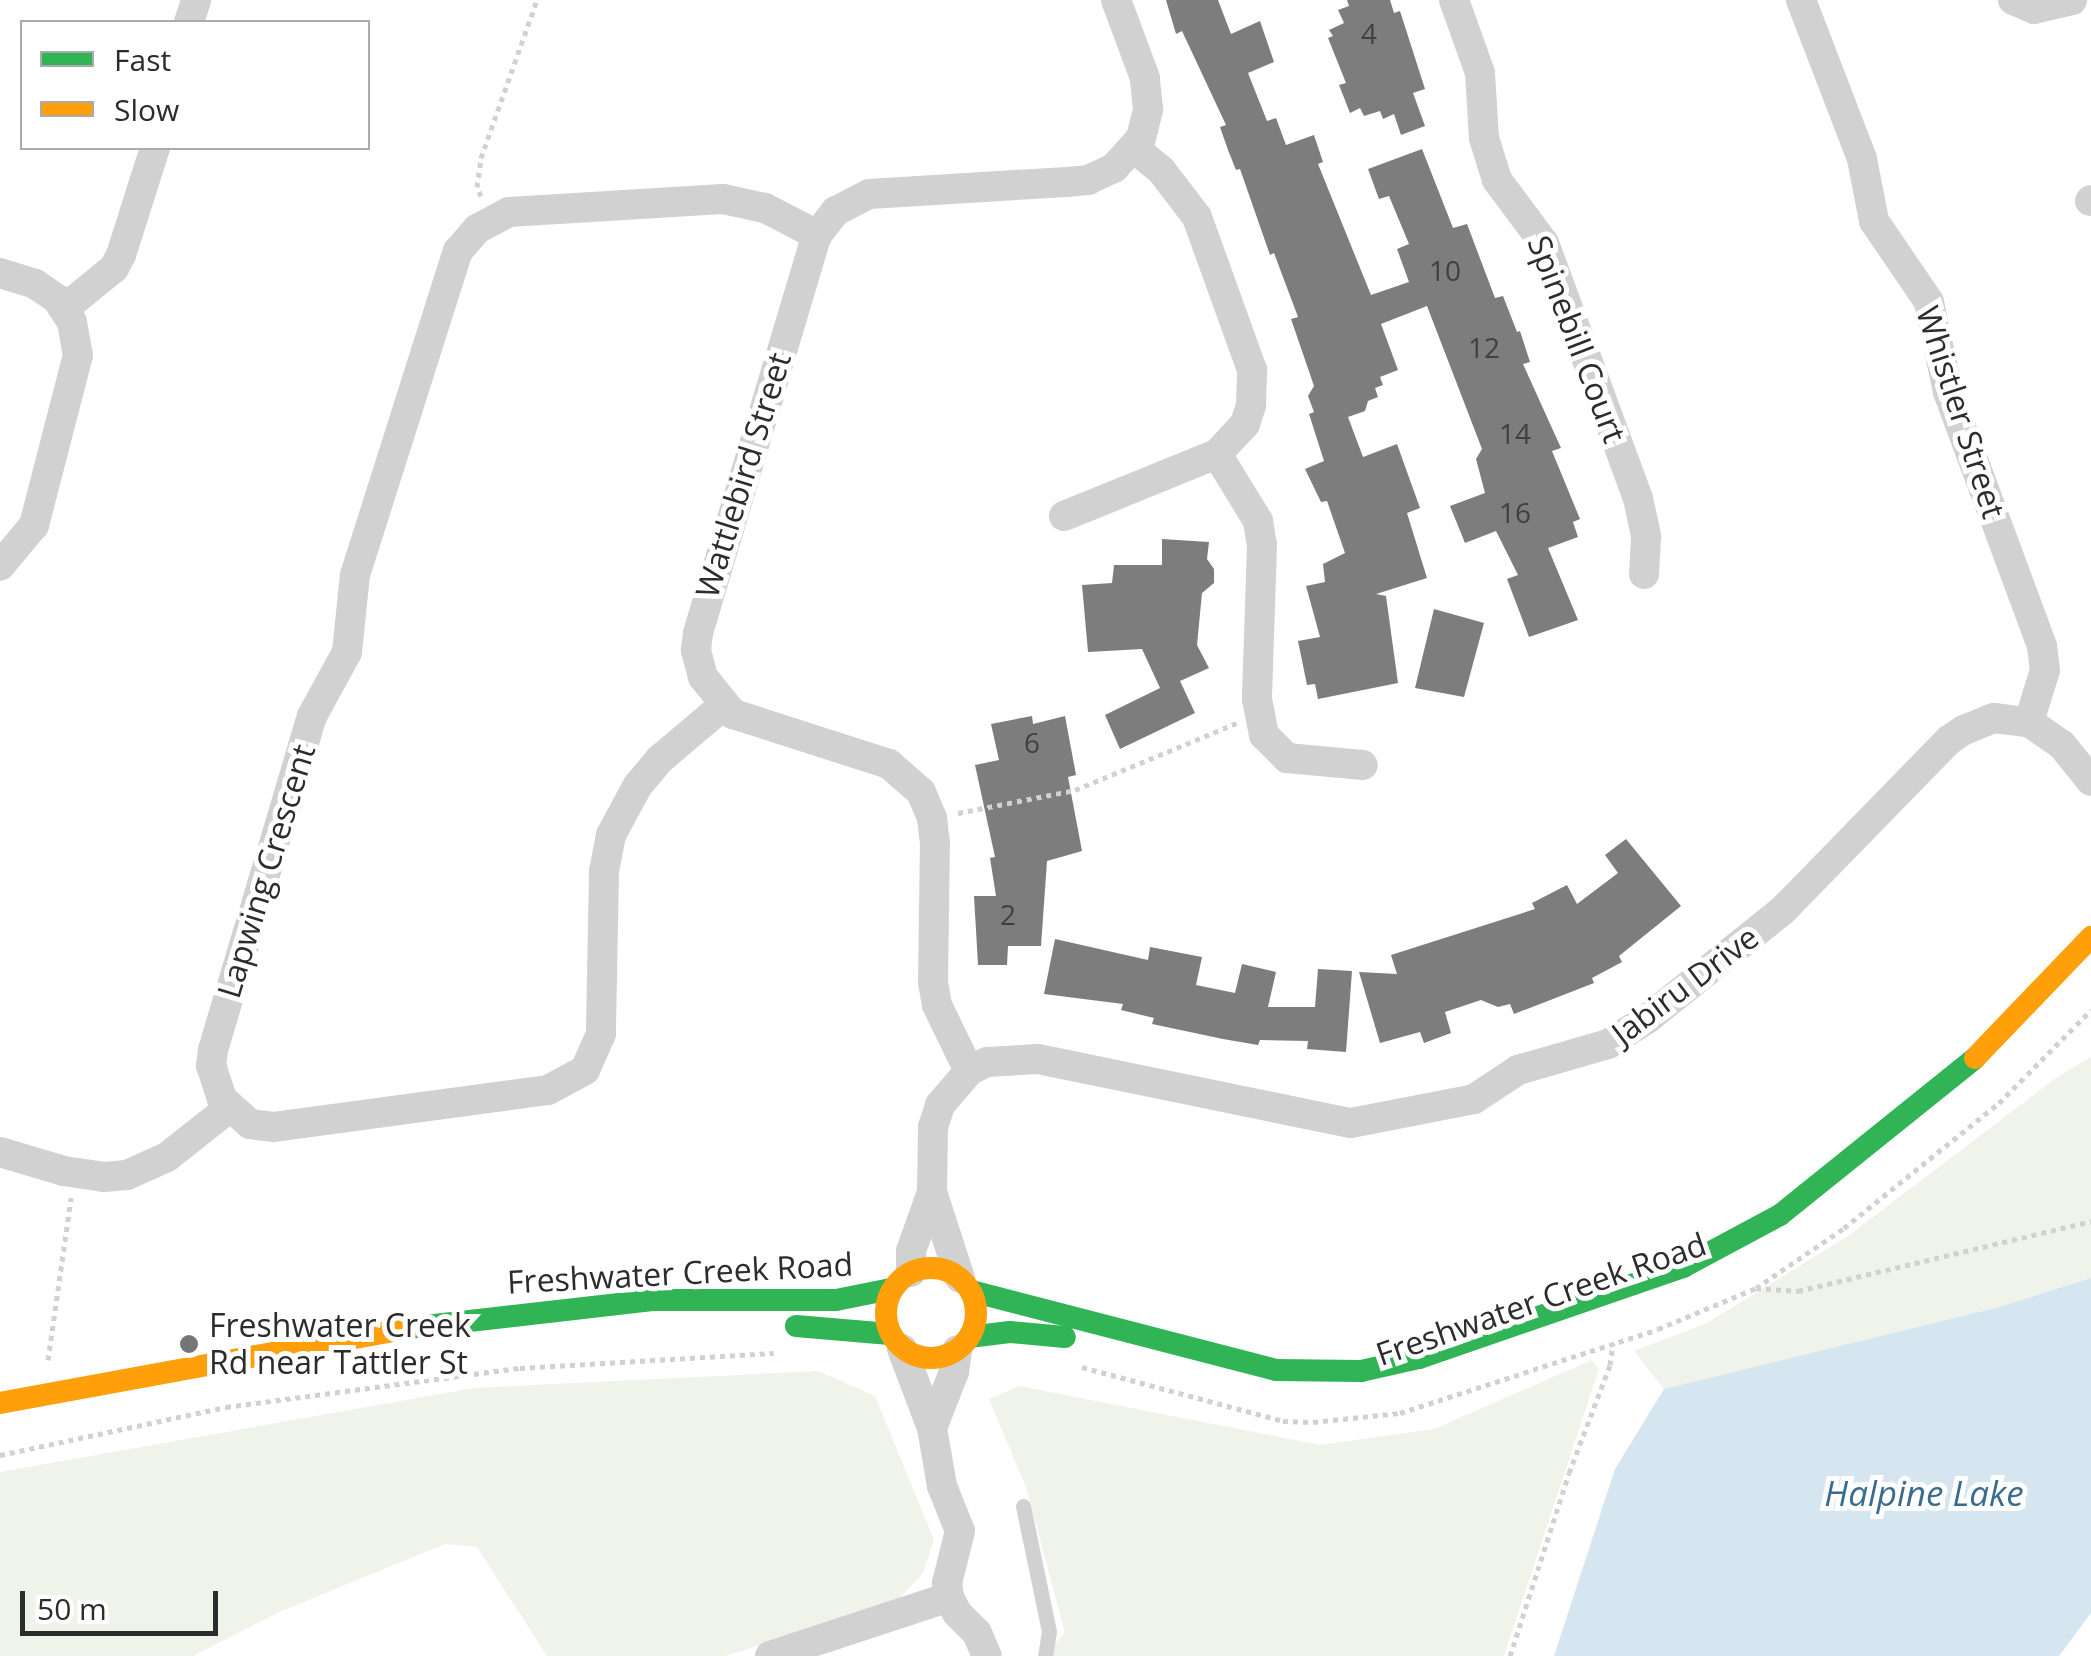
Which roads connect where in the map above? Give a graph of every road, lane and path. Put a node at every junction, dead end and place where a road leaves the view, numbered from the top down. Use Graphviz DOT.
graph roads {
  1 [pos="537,0"];
  2 [pos="1116,0"];
  3 [pos="1454,0"];
  4 [pos="1801,0"];
  5 [pos="2012,0"];
  6 [pos="2072,0"];
  7 [pos="1134,148"];
  8 [pos="154,150"];
  9 [pos="492,218"];
  10 [pos="817,235"];
  11 [pos="0,273"];
  12 [pos="65,308"];
  13 [pos="1217,454"];
  14 [pos="1064,516"];
  15 [pos="0,566"];
  16 [pos="1644,574"];
  17 [pos="724,705"];
  18 [pos="1259,718"];
  19 [pos="2029,722"];
  20 [pos="1363,765"];
  21 [pos="2091,781"];
  22 [pos="932,818"];
  23 [pos="2091,937"];
  24 [pos="2091,968"];
  25 [pos="2035,1030"];
  26 [pos="2012,1053"];
  27 [pos="968,1071"];
  28 [pos="230,1108"];
  29 [pos="0,1152"];
  30 [pos="64,1172"];
  31 [pos="932,1192"];
  32 [pos="2091,1221"];
  33 [pos="901,1280"];
  34 [pos="965,1284"];
  35 [pos="1756,1288"];
  36 [pos="770,1326"];
  37 [pos="896,1341"];
  38 [pos="1614,1343"];
  39 [pos="963,1344"];
  40 [pos="794,1352"];
  41 [pos="352,1362"];
  42 [pos="47,1369"];
  43 [pos="0,1403"];
  44 [pos="0,1426"];
  45 [pos="932,1428"];
  46 [pos="0,1455"];
  47 [pos="1024,1506"];
  48 [pos="949,1597"];
  49 [pos="770,1656"];
  50 [pos="987,1656"];
  51 [pos="1045,1656"];
  52 [pos="1510,1656"];
  1 -- 9 [label="path"];
  2 -- 7 [label="street"];
  3 -- 16 [label="street, Spinebill Court"];
  4 -- 19 [label="street, Whistler Street"];
  5 -- 6 [label="street"];
  7 -- 10 [label="street"];
  7 -- 13 [label="street"];
  8 -- 12 [label="street"];
  9 -- 10 [label="street"];
  9 -- 28 [label="street, Lapwing Crescent"];
  10 -- 17 [label="street, Wattlebird Street"];
  11 -- 12 [label="street"];
  12 -- 15 [label="street"];
  13 -- 14 [label="street"];
  13 -- 18 [label="street"];
  17 -- 22 [label="street"];
  17 -- 28 [label="street"];
  18 -- 20 [label="street"];
  18 -- 22 [label="path"];
  19 -- 21 [label="street"];
  19 -- 27 [label="street, Jabiru Drive"];
  22 -- 27 [label="street"];
  23 -- 34 [label="main road, Freshwater Creek Road"];
  24 -- 25 [label="main road"];
  26 -- 39 [label="main road, Freshwater Creek Road"];
  27 -- 31 [label="street"];
  28 -- 30 [label="street"];
  29 -- 30 [label="street"];
  30 -- 42 [label="path"];
  31 -- 33 [label="street"];
  31 -- 34 [label="street"];
  32 -- 35 [label="path"];
  33 -- 34 [label="main road"];
  33 -- 37 [label="main road"];
  33 -- 43 [label="main road, Freshwater Creek Road"];
  34 -- 39 [label="main road"];
  36 -- 37 [label="main road, Freshwater Creek Road"];
  37 -- 39 [label="main road"];
  37 -- 45 [label="street"];
  38 -- 52 [label="path"];
  39 -- 45 [label="street"];
  40 -- 46 [label="path"];
  41 -- 44 [label="main road"];
  45 -- 48 [label="street"];
  47 -- 51 [label="lane"];
  48 -- 49 [label="street"];
  48 -- 50 [label="street"];
}
